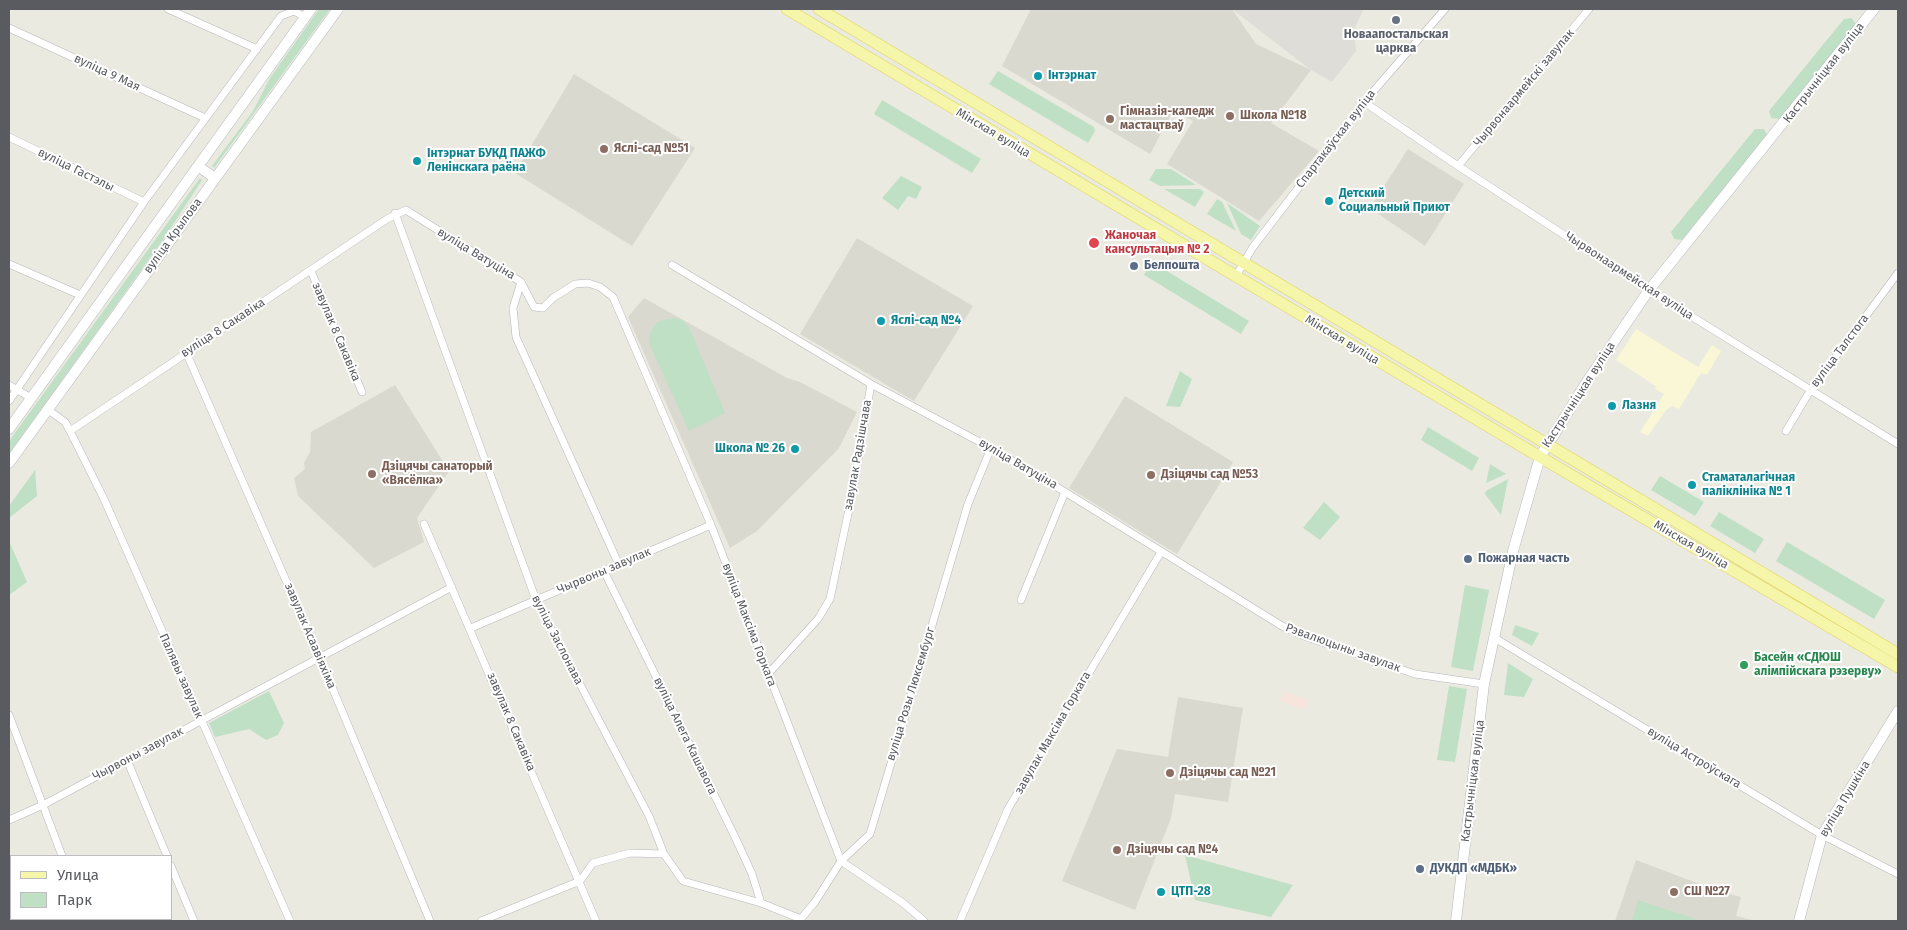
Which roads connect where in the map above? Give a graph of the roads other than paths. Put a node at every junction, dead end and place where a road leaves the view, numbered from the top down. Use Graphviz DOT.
graph roads {
  1 [pos="168,9"];
  2 [pos="338,9"];
  3 [pos="787,9"];
  4 [pos="819,9"];
  5 [pos="1444,9"];
  6 [pos="1589,9"];
  7 [pos="1874,9"];
  8 [pos="308,13"];
  9 [pos="9,28"];
  10 [pos="257,49"];
  11 [pos="1364,102"];
  12 [pos="205,118"];
  13 [pos="9,137"];
  14 [pos="1458,166"];
  15 [pos="199,167"];
  16 [pos="215,178"];
  17 [pos="144,202"];
  18 [pos="406,210"];
  19 [pos="395,213"];
  20 [pos="1244,263"];
  21 [pos="9,264"];
  22 [pos="672,264"];
  23 [pos="311,271"];
  24 [pos="1898,273"];
  25 [pos="1236,276"];
  26 [pos="521,282"];
  27 [pos="1649,290"];
  28 [pos="80,295"];
  29 [pos="613,296"];
  30 [pos="186,352"];
  31 [pos="871,384"];
  32 [pos="9,385"];
  33 [pos="18,389"];
  34 [pos="1810,391"];
  35 [pos="362,392"];
  36 [pos="31,398"];
  37 [pos="9,402"];
  38 [pos="47,409"];
  39 [pos="9,429"];
  40 [pos="1786,431"];
  41 [pos="70,432"];
  42 [pos="1898,444"];
  43 [pos="1546,445"];
  44 [pos="991,448"];
  45 [pos="1540,458"];
  46 [pos="9,463"];
  47 [pos="1065,492"];
  48 [pos="424,524"];
  49 [pos="710,524"];
  50 [pos="1161,552"];
  51 [pos="619,565"];
  52 [pos="604,571"];
  53 [pos="452,587"];
  54 [pos="536,600"];
  55 [pos="1021,600"];
  56 [pos="471,628"];
  57 [pos="1493,637"];
  58 [pos="1898,654"];
  59 [pos="319,656"];
  60 [pos="1898,667"];
  61 [pos="768,674"];
  62 [pos="1484,684"];
  63 [pos="1898,711"];
  64 [pos="9,716"];
  65 [pos="201,721"];
  66 [pos="127,760"];
  67 [pos="43,805"];
  68 [pos="9,820"];
  69 [pos="1822,836"];
  70 [pos="664,854"];
  71 [pos="62,855"];
  72 [pos="167,855"];
  73 [pos="842,861"];
  74 [pos="172,868"];
  75 [pos="1898,874"];
  76 [pos="580,881"];
  77 [pos="761,903"];
  78 [pos="800,920"];
  79 [pos="194,921"];
  80 [pos="290,921"];
  81 [pos="430,921"];
  82 [pos="481,921"];
  83 [pos="596,921"];
  84 [pos="924,921"];
  85 [pos="960,921"];
  86 [pos="1456,921"];
  87 [pos="1799,921"];
  1 -- 10 [label="street"];
  2 -- 16 [label="main road, вуліца Крылова"];
  3 -- 25 [label="main road, Мінская вуліца"];
  4 -- 20 [label="main road, Мінская вуліца"];
  5 -- 11 [label="street, Спартакаўская вуліца"];
  6 -- 14 [label="street, Чырвонаармейскі завулак"];
  7 -- 27 [label="main road, Кастрычніцкая вуліца"];
  8 -- 10 [label="street"];
  8 -- 15 [label="main road, вуліца Крылова"];
  9 -- 12 [label="street, вуліца 9 Мая"];
  10 -- 12 [label="street"];
  11 -- 14 [label="street, Чырвонаармейская вуліца"];
  11 -- 20 [label="street, Спартакаўская вуліца"];
  12 -- 17 [label="street"];
  13 -- 17 [label="street, вуліца Гастэлы"];
  14 -- 27 [label="street, Чырвонаармейская вуліца"];
  15 -- 16 [label="main road"];
  15 -- 36 [label="main road, вуліца Крылова"];
  16 -- 38 [label="main road, вуліца Крылова"];
  17 -- 28 [label="street"];
  18 -- 19 [label="street, вуліца 8 Сакавіка"];
  18 -- 26 [label="street, вуліца Ватуціна"];
  19 -- 23 [label="street, вуліца 8 Сакавіка"];
  19 -- 54 [label="street, вуліца Заслонава"];
  20 -- 25 [label="street, Спартакаўская вуліца"];
  20 -- 43 [label="main road, Мінская вуліца"];
  21 -- 28 [label="street"];
  22 -- 31 [label="street, завулак Радзішчава"];
  23 -- 30 [label="street, вуліца 8 Сакавіка"];
  23 -- 35 [label="street, завулак 8 Сакавіка"];
  24 -- 34 [label="street, вуліца Талстога"];
  25 -- 45 [label="main road, Мінская вуліца"];
  26 -- 29 [label="street, вуліца Ватуціна"];
  26 -- 51 [label="street"];
  27 -- 34 [label="street, Чырвонаармейская вуліца"];
  27 -- 43 [label="main road, Кастрычніцкая вуліца"];
  28 -- 33 [label="street"];
  29 -- 49 [label="street, вуліца Максіма Горкага"];
  30 -- 41 [label="street, вуліца 8 Сакавіка"];
  30 -- 59 [label="street, завулак Асаавіяхіма"];
  31 -- 44 [label="street, вуліца Ватуціна"];
  31 -- 61 [label="street, завулак Радзішчава"];
  32 -- 33 [label="street"];
  33 -- 36 [label="street"];
  33 -- 37 [label="street"];
  34 -- 40 [label="street, вуліца Талстога"];
  34 -- 42 [label="street, Чырвонаармейская вуліца"];
  36 -- 39 [label="main road, вуліца Крылова"];
  38 -- 41 [label="street"];
  38 -- 46 [label="main road, вуліца Крылова"];
  41 -- 65 [label="street, Палявы завулак"];
  43 -- 45 [label="main road, Кастрычніцкая вуліца"];
  43 -- 58 [label="main road, Мінская вуліца"];
  44 -- 47 [label="street, вуліца Ватуціна"];
  44 -- 73 [label="street, вуліца Розы Люксембург"];
  45 -- 57 [label="main road, Кастрычніцкая вуліца"];
  45 -- 60 [label="main road, Мінская вуліца"];
  47 -- 50 [label="street, вуліца Ватуціна"];
  47 -- 55 [label="street"];
  48 -- 53 [label="street, завулак 8 Сакавіка"];
  49 -- 51 [label="street, Чырвоны завулак"];
  49 -- 61 [label="street, вуліца Максіма Горкага"];
  50 -- 62 [label="street, Рэвалюцыны завулак"];
  50 -- 85 [label="street, завулак Максіма Горкага"];
  51 -- 52 [label="street, Чырвоны завулак"];
  52 -- 54 [label="street, Чырвоны завулак"];
  52 -- 77 [label="street, вуліца Алега Кашавога"];
  53 -- 56 [label="street, завулак 8 Сакавіка"];
  53 -- 59 [label="street, Чырвоны завулак"];
  54 -- 56 [label="street, Чырвоны завулак"];
  54 -- 70 [label="street, вуліца Заслонава"];
  56 -- 76 [label="street, завулак 8 Сакавіка"];
  57 -- 62 [label="main road, Кастрычніцкая вуліца"];
  57 -- 69 [label="street, вуліца Астроўскага"];
  59 -- 65 [label="street, Чырвоны завулак"];
  59 -- 81 [label="street, завулак Асаавіяхіма"];
  61 -- 73 [label="street, вуліца Максіма Горкага"];
  62 -- 86 [label="main road, Кастрычніцкая вуліца"];
  63 -- 69 [label="main road, вуліца Пушкіна"];
  64 -- 67 [label="street"];
  65 -- 66 [label="street, Чырвоны завулак"];
  65 -- 80 [label="street, Палявы завулак"];
  66 -- 67 [label="street, Чырвоны завулак"];
  66 -- 72 [label="street"];
  67 -- 68 [label="street, Чырвоны завулак"];
  67 -- 71 [label="street"];
  69 -- 75 [label="street, вуліца Астроўскага"];
  69 -- 87 [label="main road, вуліца Пушкіна"];
  70 -- 76 [label="street"];
  70 -- 77 [label="street, вуліца Заслонава"];
  73 -- 78 [label="street, вуліца Розы Люксембург"];
  73 -- 84 [label="street"];
  74 -- 79 [label="street"];
  76 -- 82 [label="street"];
  76 -- 83 [label="street, завулак 8 Сакавіка"];
  77 -- 78 [label="street, вуліца Заслонава"];
}
